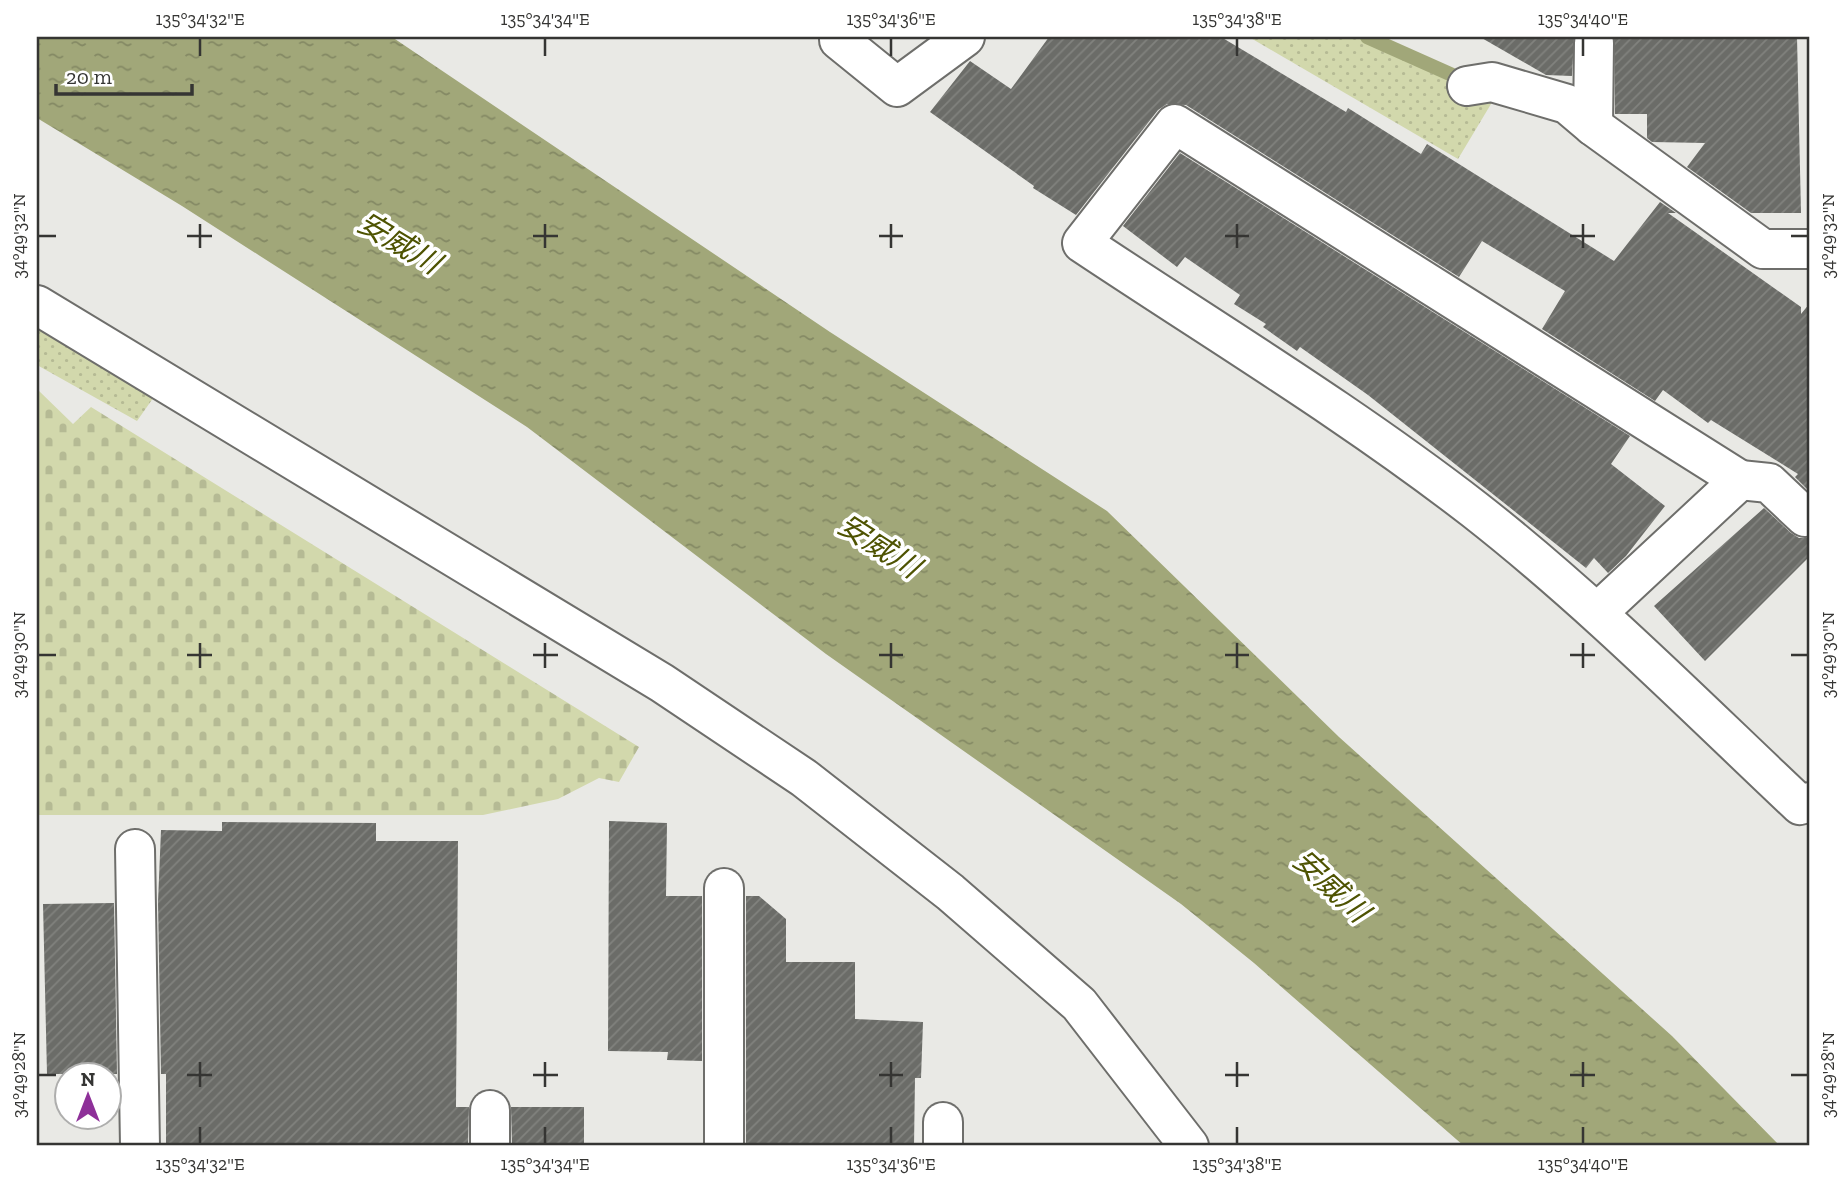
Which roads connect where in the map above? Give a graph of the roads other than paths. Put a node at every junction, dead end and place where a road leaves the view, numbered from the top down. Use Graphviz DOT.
graph roads {
  1 [pos="839,37"];
  2 [pos="965,37"];
  3 [pos="1594,43"];
  4 [pos="1479,84"];
  5 [pos="1593,126"];
  6 [pos="1810,249"];
  7 [pos="37,305"];
  8 [pos="1740,480"];
  9 [pos="1805,517"];
  10 [pos="1597,613"];
  11 [pos="1807,811"];
  12 [pos="135,849"];
  13 [pos="724,888"];
  14 [pos="140,1146"];
  15 [pos="724,1146"];
  16 [pos="1189,1146"];
  1 -- 2 [label="street"];
  3 -- 5 [label="street"];
  4 -- 5 [label="street"];
  5 -- 6 [label="street"];
  7 -- 16 [label="street"];
  8 -- 9 [label="street"];
  8 -- 10 [label="street"];
  8 -- 10 [label="street"];
  10 -- 11 [label="street"];
  12 -- 14 [label="street"];
  13 -- 15 [label="street"];
}
